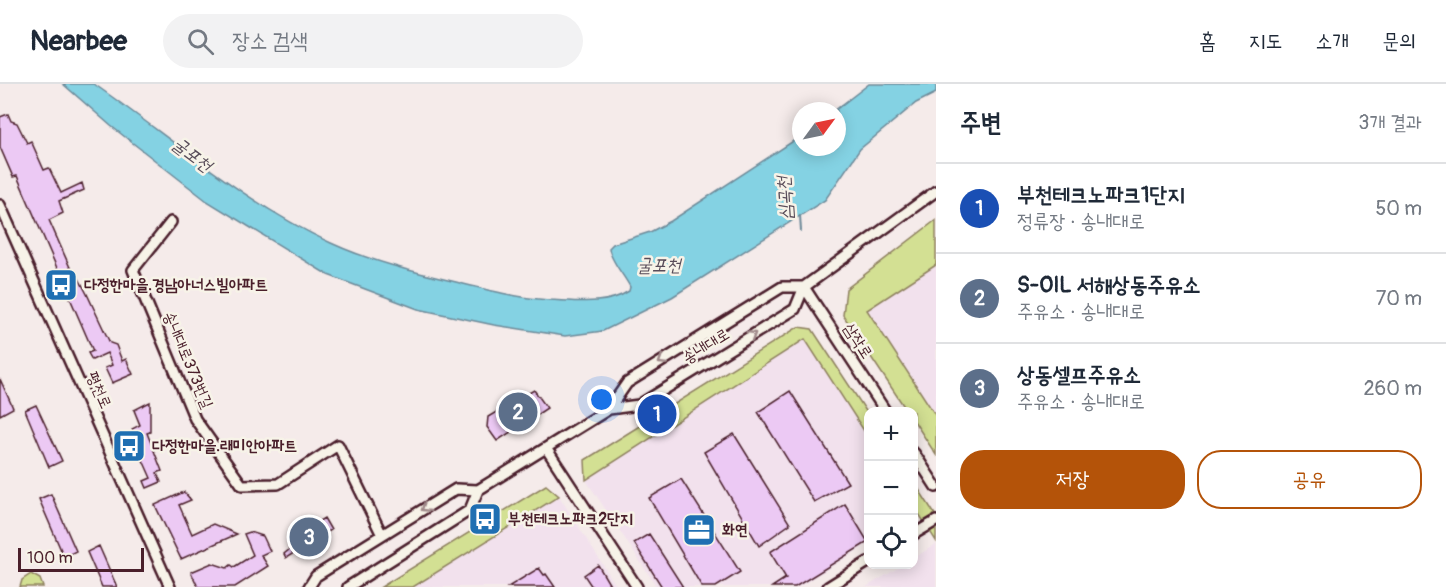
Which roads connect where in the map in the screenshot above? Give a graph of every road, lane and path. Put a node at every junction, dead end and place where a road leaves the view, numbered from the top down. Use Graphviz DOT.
graph roads {
  1 [pos="936,191"];
  2 [pos="0,205"];
  3 [pos="171,222"];
  4 [pos="804,287"];
  5 [pos="883,407"];
  6 [pos="609,408"];
  7 [pos="546,448"];
  8 [pos="918,459"];
  9 [pos="936,487"];
  10 [pos="478,490"];
  11 [pos="936,520"];
  12 [pos="918,531"];
  13 [pos="382,535"];
  14 [pos="864,564"];
  15 [pos="170,587"];
  16 [pos="309,587"];
  17 [pos="348,587"];
  18 [pos="638,587"];
  19 [pos="828,587"];
  1 -- 4 [label="street, 송내대로"];
  2 -- 15 [label="street, 평천로"];
  3 -- 13 [label="street, 송내대로373번길"];
  4 -- 5 [label="street, 삼작로"];
  4 -- 6 [label="street, 송내대로, one-way"];
  6 -- 4 [label="street, 송내대로, one-way"];
  6 -- 7 [label="street, 송내대로"];
  7 -- 10 [label="street, 송내대로"];
  7 -- 18 [label="street"];
  8 -- 9 [label="street"];
  10 -- 13 [label="street, 송내대로, one-way"];
  10 -- 17 [label="street, 송내대로"];
  11 -- 12 [label="street"];
  13 -- 16 [label="street, 송내대로"];
  14 -- 19 [label="street"];
}
